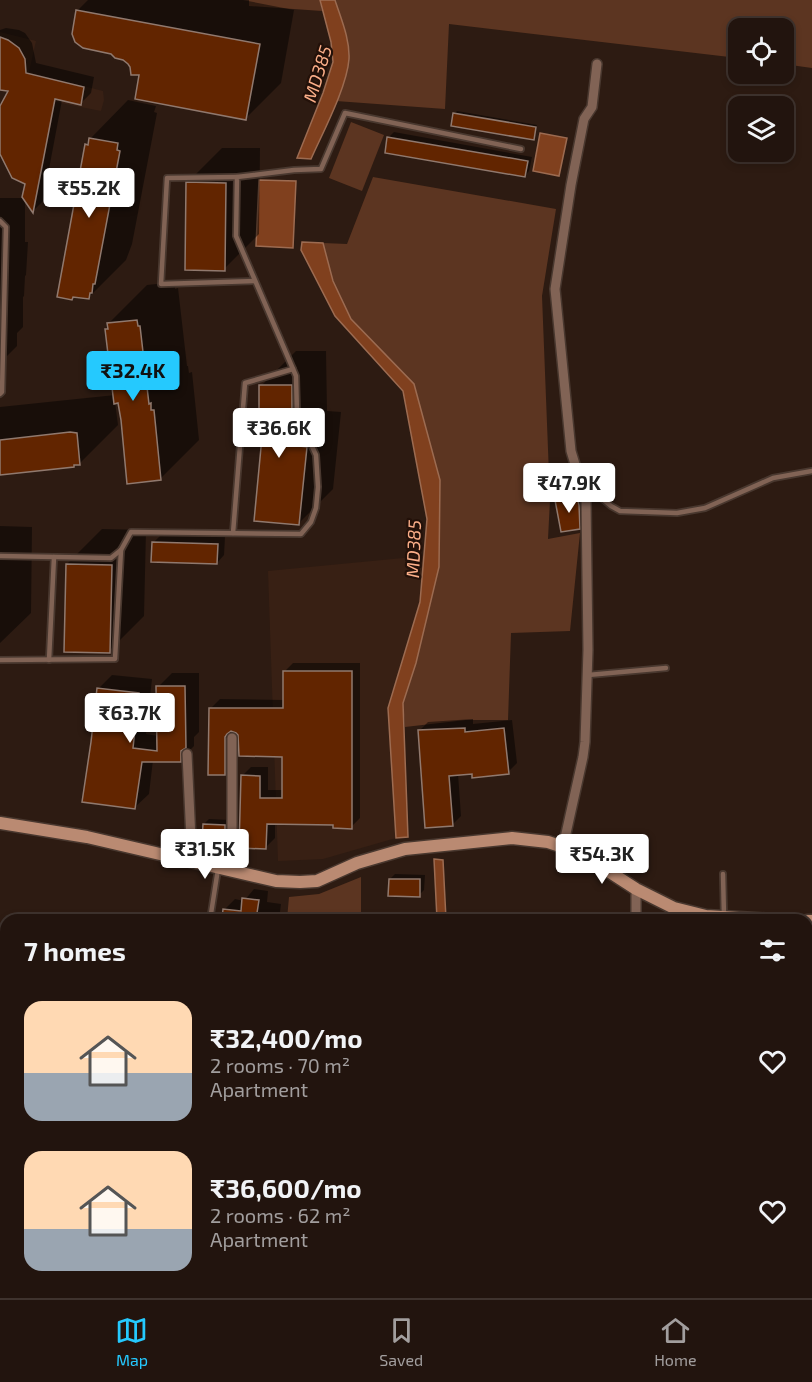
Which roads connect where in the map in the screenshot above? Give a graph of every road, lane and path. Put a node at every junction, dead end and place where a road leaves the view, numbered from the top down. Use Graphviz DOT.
graph roads {
  1 [pos="597,64"];
  2 [pos="521,149"];
  3 [pos="237,177"];
  4 [pos="0,221"];
  5 [pos="255,281"];
  6 [pos="293,369"];
  7 [pos="0,394"];
  8 [pos="812,471"];
  9 [pos="581,482"];
  10 [pos="233,533"];
  11 [pos="121,550"];
  12 [pos="0,556"];
  13 [pos="54,557"];
  14 [pos="0,660"];
  15 [pos="49,660"];
  16 [pos="666,668"];
  17 [pos="588,675"];
  18 [pos="232,738"];
  19 [pos="187,754"];
  20 [pos="0,823"];
  21 [pos="563,847"];
  22 [pos="192,861"];
  23 [pos="218,867"];
  24 [pos="232,871"];
  25 [pos="723,874"];
  26 [pos="636,889"];
  27 [pos="211,914"];
  28 [pos="636,914"];
  29 [pos="692,914"];
  30 [pos="724,914"];
  1 -- 9 [label="street"];
  2 -- 3 [label="lane"];
  3 -- 5 [label="lane"];
  3 -- 5 [label="lane"];
  4 -- 7 [label="lane"];
  5 -- 6 [label="lane"];
  6 -- 10 [label="lane"];
  6 -- 10 [label="lane"];
  8 -- 9 [label="lane"];
  9 -- 17 [label="street"];
  10 -- 11 [label="lane"];
  11 -- 13 [label="lane"];
  11 -- 15 [label="lane"];
  12 -- 13 [label="lane"];
  13 -- 15 [label="lane"];
  14 -- 15 [label="lane"];
  16 -- 17 [label="lane"];
  17 -- 21 [label="street"];
  18 -- 24 [label="street"];
  19 -- 22 [label="street"];
  20 -- 22 [label="street"];
  21 -- 24 [label="street"];
  21 -- 26 [label="street"];
  22 -- 23 [label="street"];
  23 -- 24 [label="street"];
  23 -- 27 [label="lane"];
  25 -- 30 [label="lane"];
  26 -- 28 [label="street"];
  26 -- 29 [label="street"];
}
